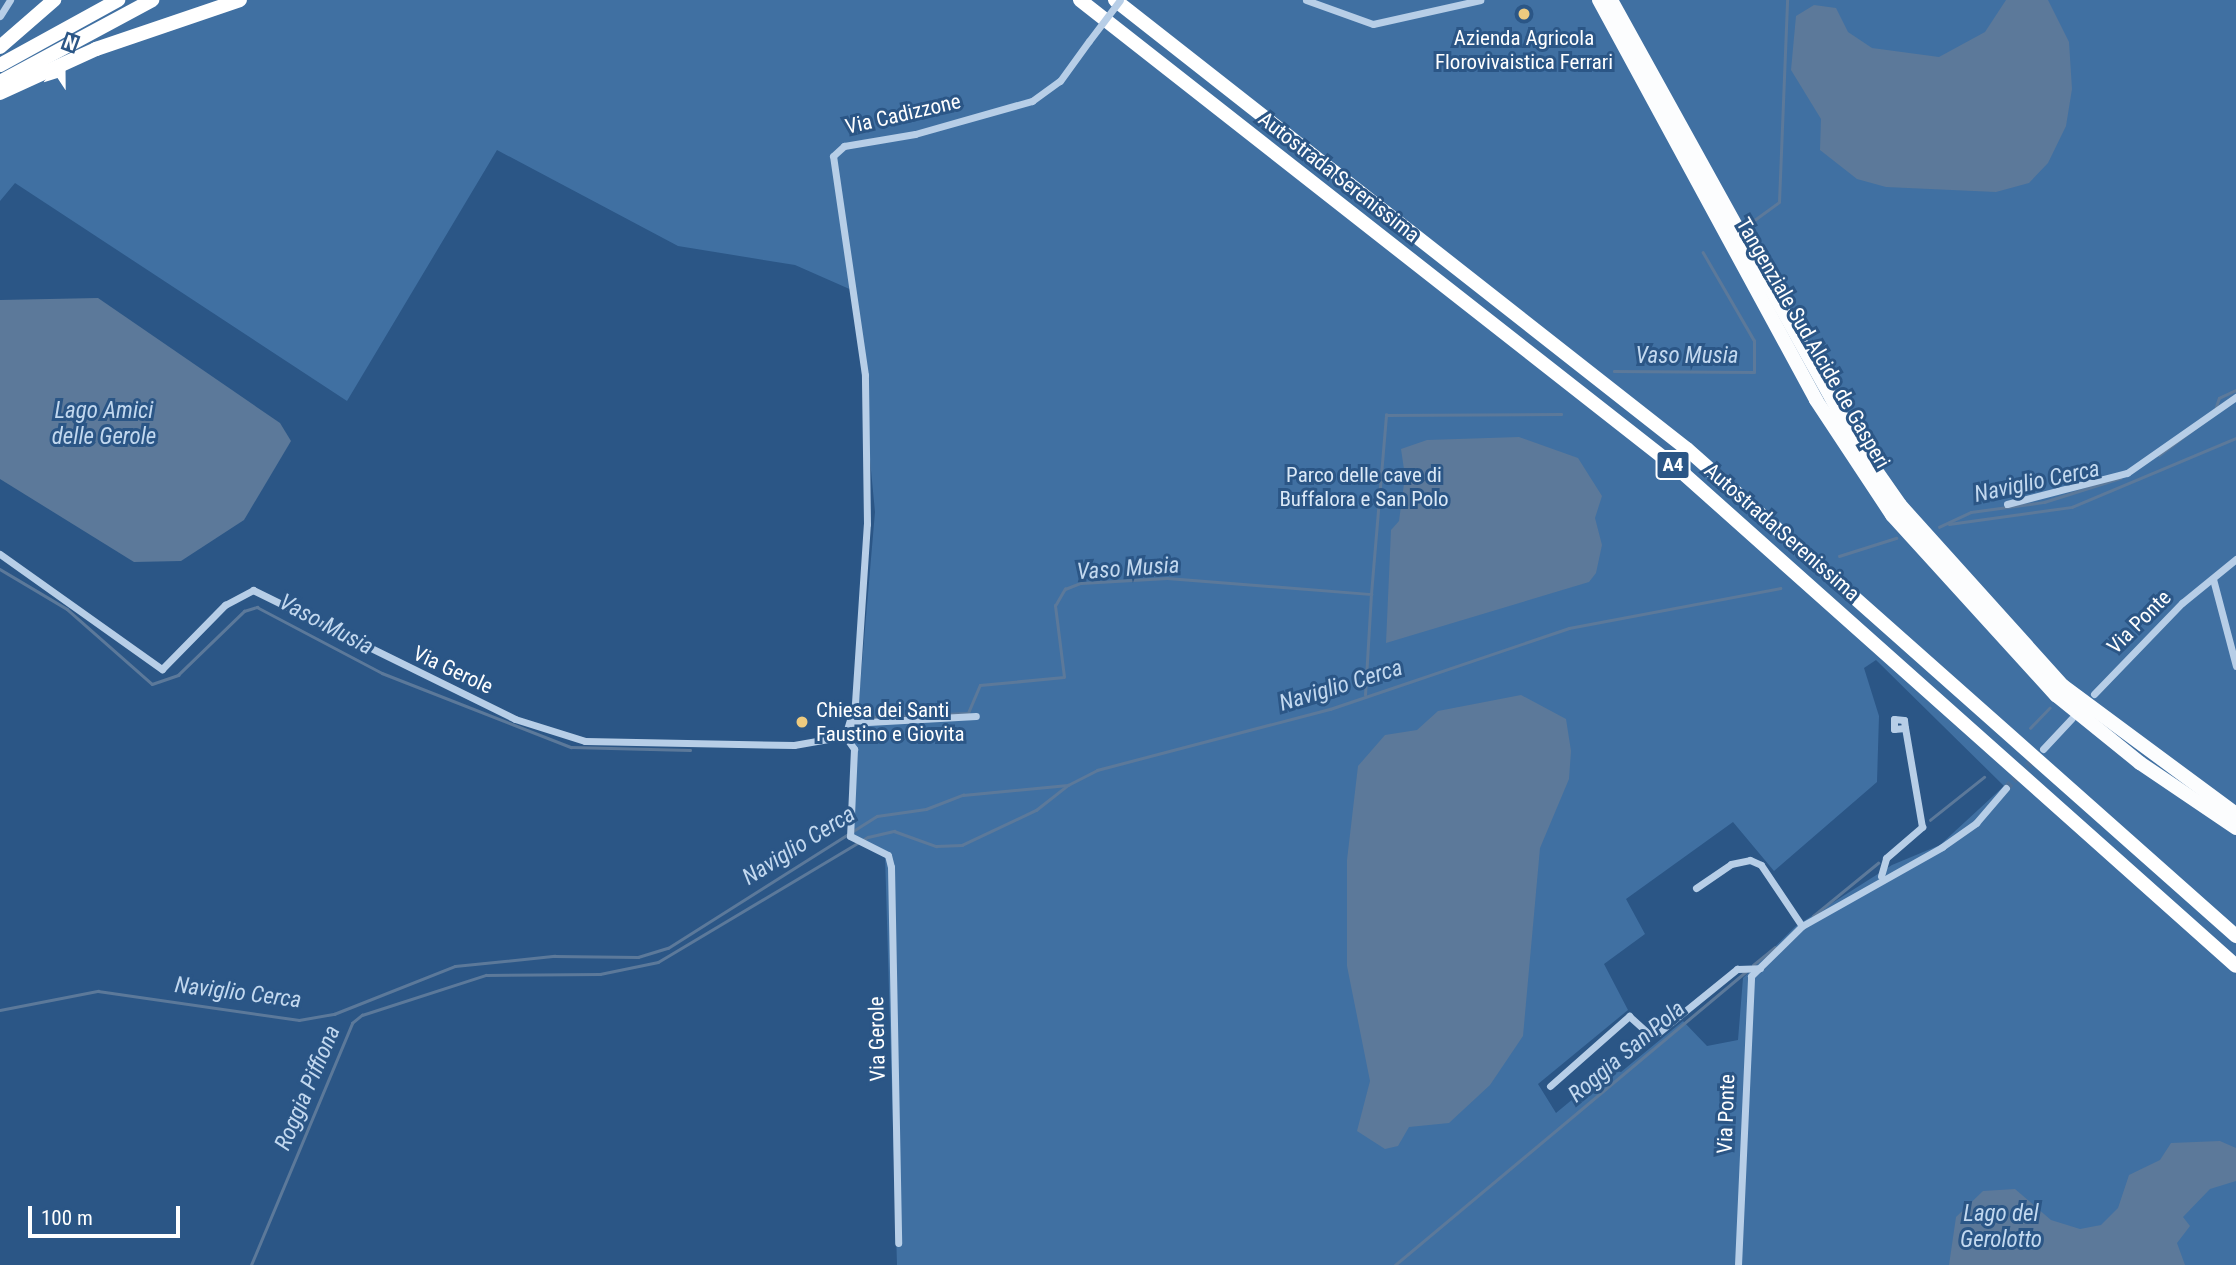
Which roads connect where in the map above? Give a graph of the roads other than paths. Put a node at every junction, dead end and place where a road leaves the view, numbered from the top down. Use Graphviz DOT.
graph roads {
  1 [pos="10,0"];
  2 [pos="54,0"];
  3 [pos="118,0"];
  4 [pos="152,0"];
  5 [pos="240,0"];
  6 [pos="1080,0"];
  7 [pos="1115,0"];
  8 [pos="1120,0"];
  9 [pos="1306,0"];
  10 [pos="1480,0"];
  11 [pos="1599,0"];
  12 [pos="1611,0"];
  13 [pos="0,16"];
  14 [pos="0,47"];
  15 [pos="0,65"];
  16 [pos="0,82"];
  17 [pos="0,93"];
  18 [pos="2236,397"];
  19 [pos="2007,504"];
  20 [pos="0,554"];
  21 [pos="2236,559"];
  22 [pos="2213,579"];
  23 [pos="2236,666"];
  24 [pos="2094,694"];
  25 [pos="976,716"];
  26 [pos="2072,718"];
  27 [pos="850,723"];
  28 [pos="1905,728"];
  29 [pos="845,736"];
  30 [pos="2043,749"];
  31 [pos="2007,788"];
  32 [pos="2236,814"];
  33 [pos="2236,828"];
  34 [pos="1881,876"];
  35 [pos="1696,888"];
  36 [pos="1802,926"];
  37 [pos="2236,936"];
  38 [pos="2236,966"];
  39 [pos="1760,968"];
  40 [pos="1550,1086"];
  41 [pos="898,1243"];
  42 [pos="1738,1265"];
  1 -- 13 [label="street"];
  2 -- 14 [label="highway"];
  3 -- 15 [label="highway"];
  4 -- 16 [label="highway"];
  5 -- 17 [label="highway"];
  6 -- 38 [label="highway, Autostrada Serenissima / A4"];
  7 -- 37 [label="highway, Autostrada Serenissima / A4"];
  8 -- 27 [label="street, Via Cadizzone, bridge"];
  9 -- 10 [label="street"];
  11 -- 33 [label="highway, Tangenziale Sud Alcide de Gasperi"];
  12 -- 32 [label="highway, Tangenziale Sud Alcide de Gasperi"];
  18 -- 19 [label="street"];
  20 -- 29 [label="street, Via Gerole"];
  21 -- 22 [label="street, Via Ponte"];
  22 -- 23 [label="street"];
  22 -- 24 [label="street, Via Ponte"];
  25 -- 27 [label="street"];
  26 -- 30 [label="street"];
  27 -- 29 [label="street"];
  28 -- 34 [label="street, Via Ponte"];
  29 -- 41 [label="street, Via Gerole"];
  31 -- 34 [label="street, Via Ponte"];
  34 -- 36 [label="street, Via Ponte"];
  35 -- 36 [label="street"];
  36 -- 39 [label="street, Via Ponte"];
  39 -- 40 [label="street"];
  39 -- 42 [label="street, Via Ponte"];
}
